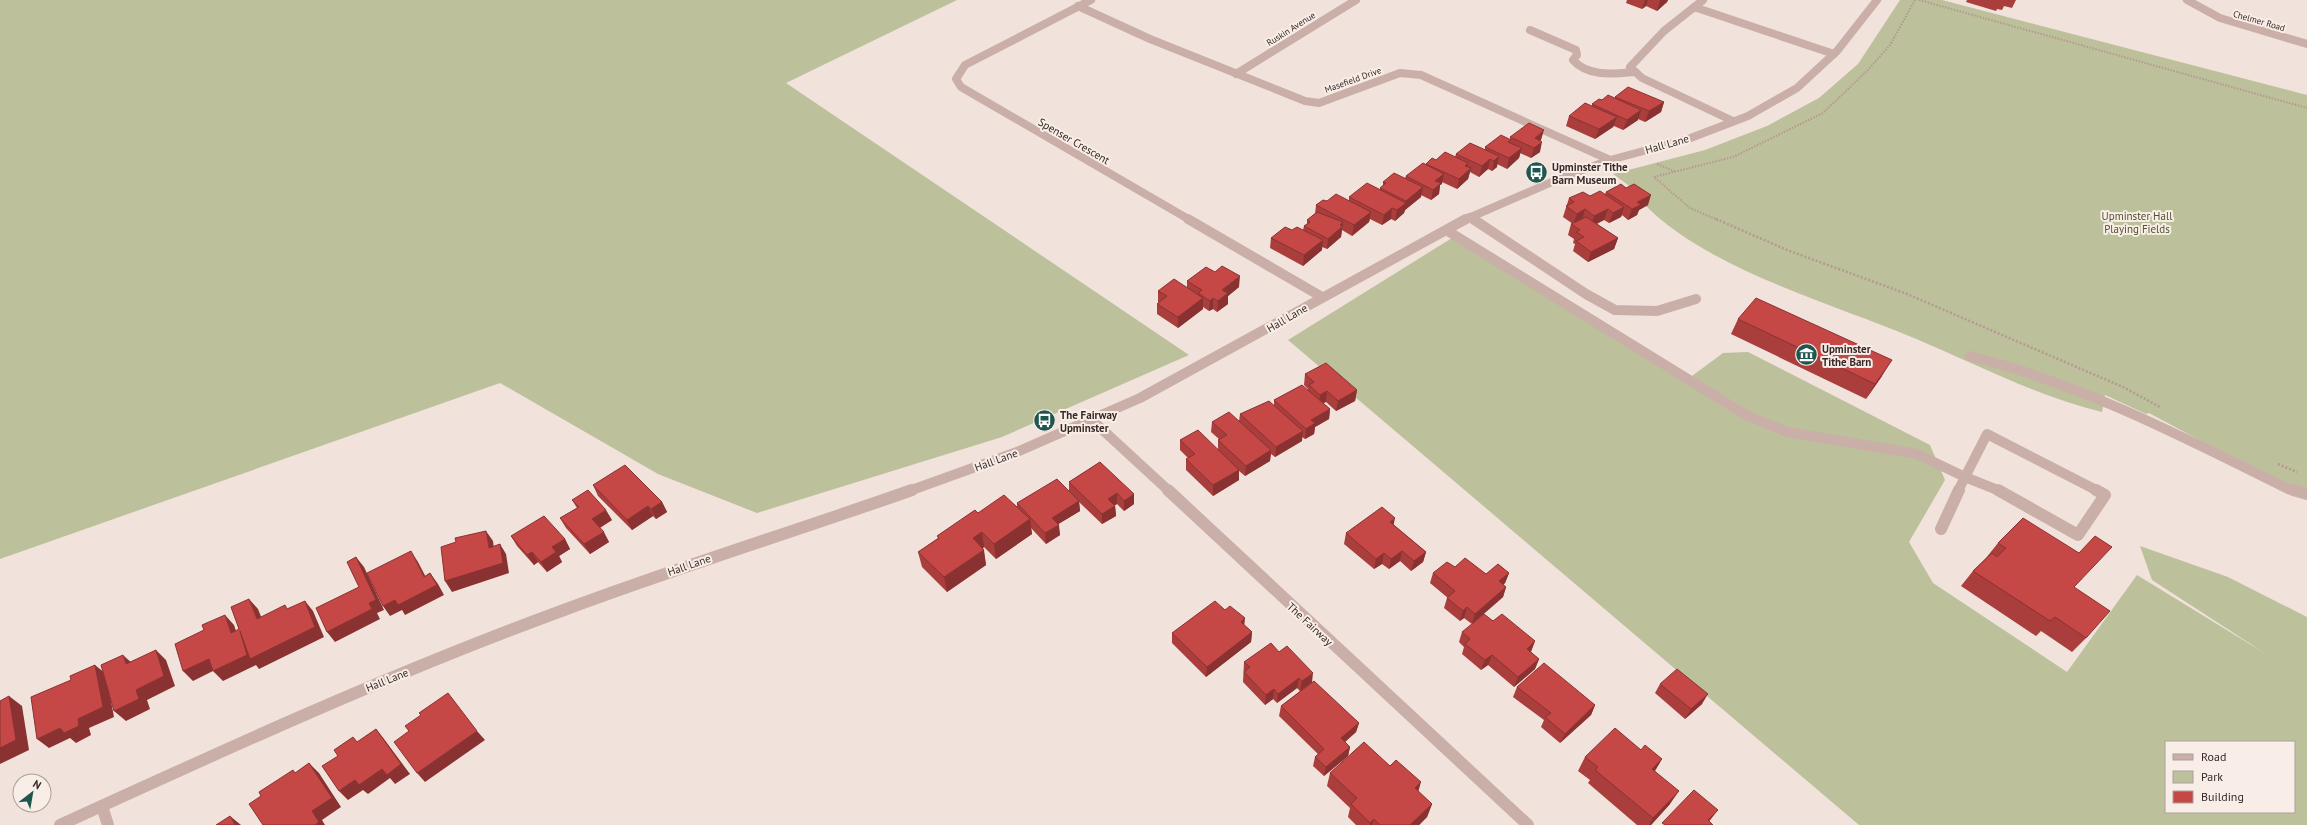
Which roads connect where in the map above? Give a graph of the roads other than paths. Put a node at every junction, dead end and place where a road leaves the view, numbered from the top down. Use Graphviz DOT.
graph roads {
  1 [pos="1091,0"];
  2 [pos="1356,0"];
  3 [pos="1703,0"];
  4 [pos="1877,0"];
  5 [pos="2187,0"];
  6 [pos="1078,6"];
  7 [pos="1694,7"];
  8 [pos="1530,30"];
  9 [pos="2307,44"];
  10 [pos="1834,54"];
  11 [pos="1634,72"];
  12 [pos="1236,74"];
  13 [pos="1732,121"];
  14 [pos="1610,160"];
  15 [pos="1470,217"];
  16 [pos="1446,230"];
  17 [pos="1322,297"];
  18 [pos="1696,299"];
  19 [pos="1970,356"];
  20 [pos="1093,422"];
  21 [pos="1965,477"];
  22 [pos="2307,494"];
  23 [pos="1941,529"];
  24 [pos="102,806"];
  25 [pos="60,825"];
  26 [pos="108,825"];
  27 [pos="1528,825"];
  1 -- 6 [label="street, Spenser Crescent"];
  2 -- 12 [label="street, Ruskin Avenue"];
  3 -- 7 [label="street"];
  4 -- 10 [label="street, Hall Lane"];
  5 -- 9 [label="street, Chelmer Road"];
  6 -- 12 [label="street, Masefield Drive"];
  6 -- 17 [label="street, Spenser Crescent"];
  7 -- 10 [label="street"];
  7 -- 11 [label="street"];
  8 -- 11 [label="street"];
  10 -- 13 [label="street, Hall Lane"];
  11 -- 13 [label="street"];
  12 -- 14 [label="street, Masefield Drive"];
  13 -- 14 [label="street, Hall Lane"];
  14 -- 15 [label="street, Hall Lane"];
  15 -- 16 [label="street, Hall Lane"];
  15 -- 18 [label="street"];
  16 -- 17 [label="street, Hall Lane"];
  16 -- 21 [label="street"];
  17 -- 20 [label="street, Hall Lane"];
  19 -- 22 [label="street"];
  20 -- 24 [label="street, Hall Lane"];
  20 -- 27 [label="street, The Fairway"];
  21 -- 21 [label="street"];
  21 -- 23 [label="street"];
  24 -- 25 [label="street, Hall Lane"];
  24 -- 26 [label="street"];
}
